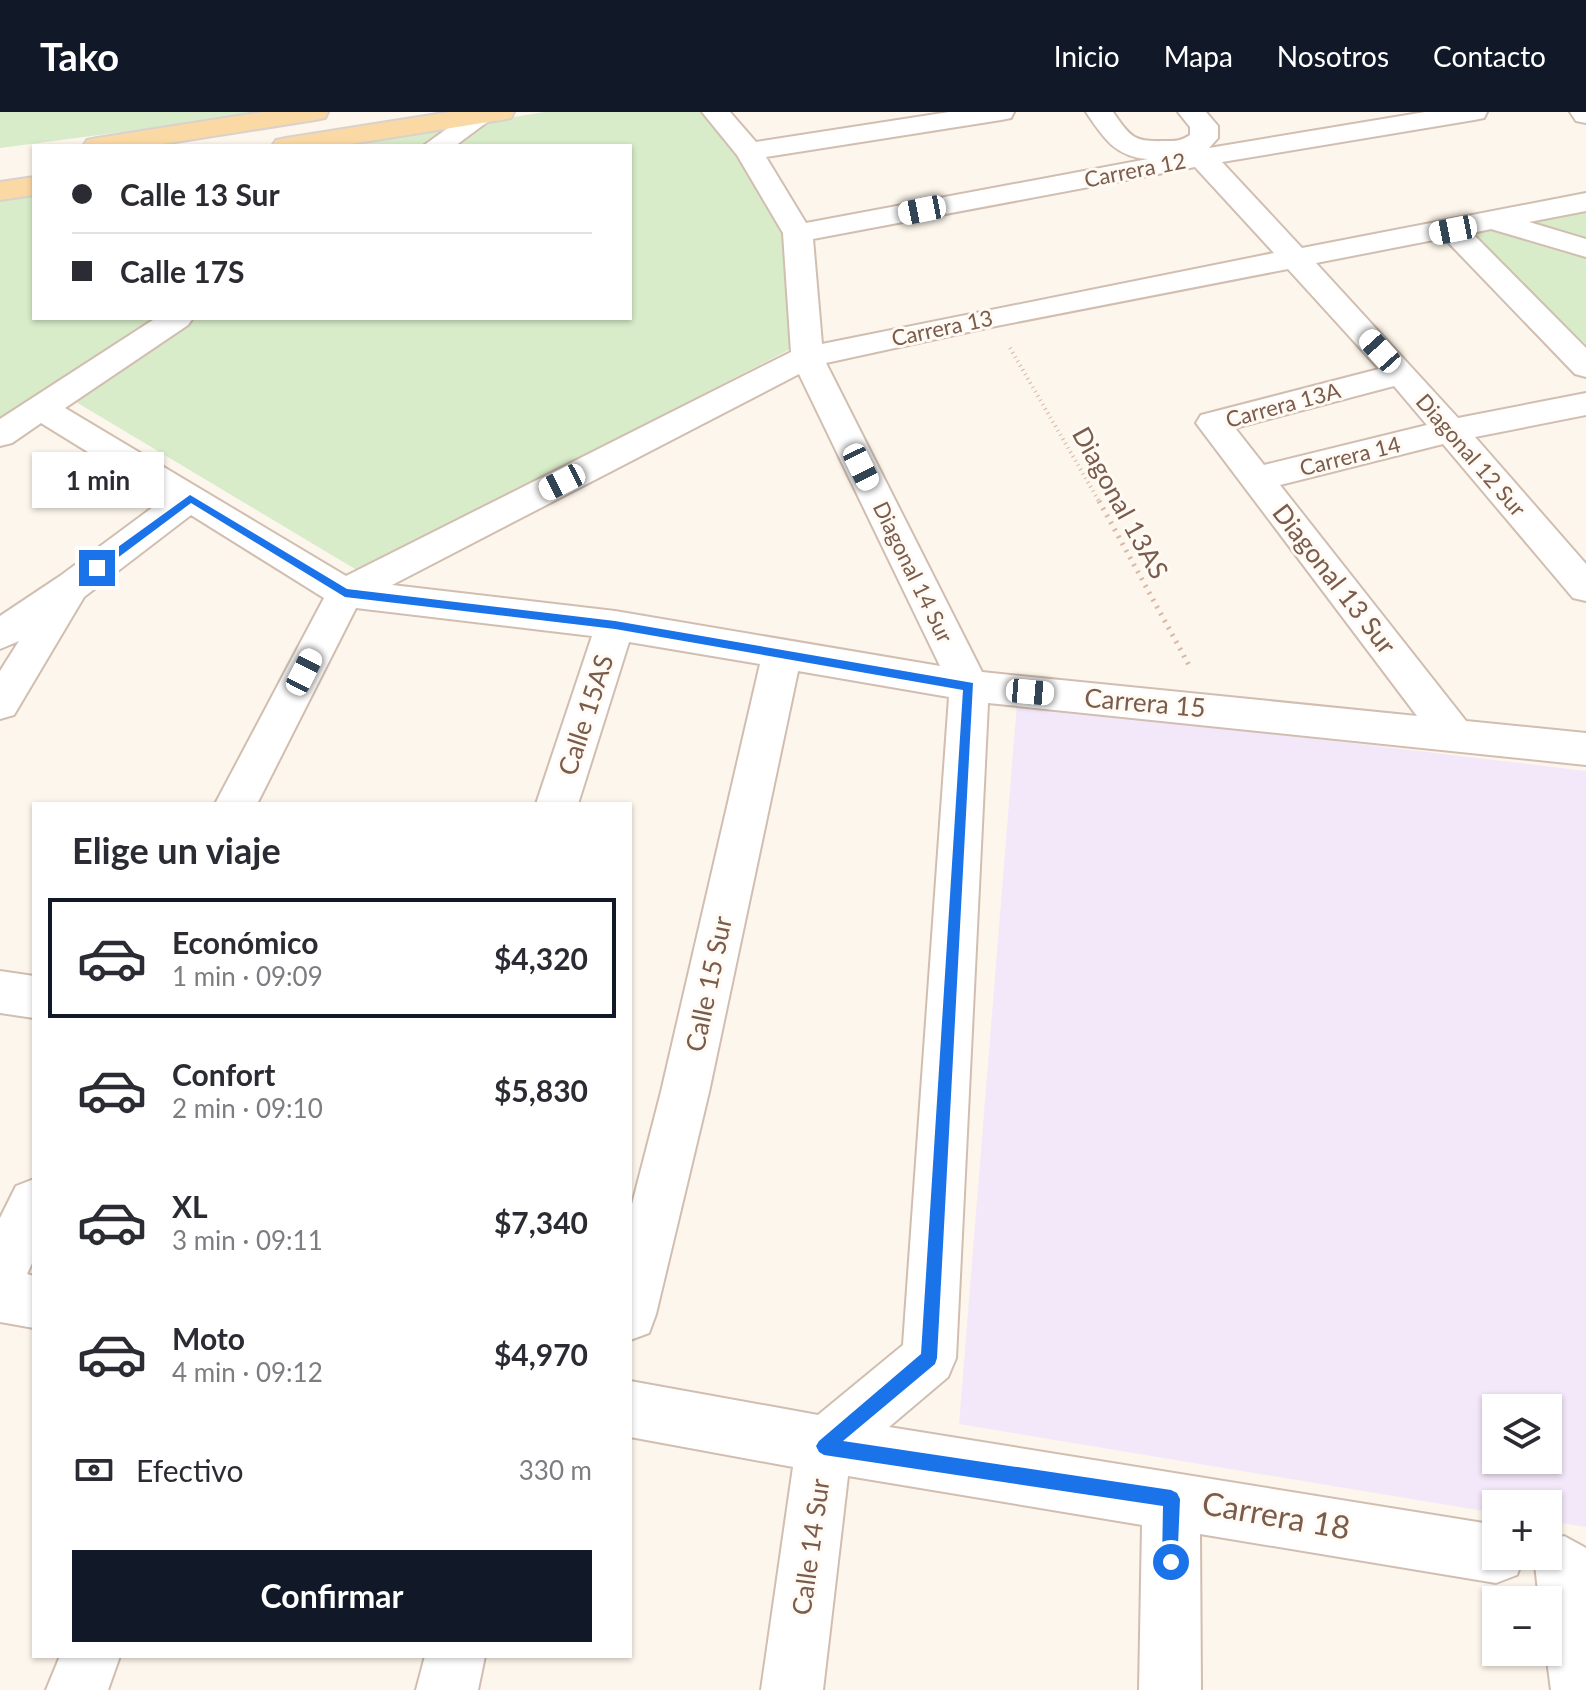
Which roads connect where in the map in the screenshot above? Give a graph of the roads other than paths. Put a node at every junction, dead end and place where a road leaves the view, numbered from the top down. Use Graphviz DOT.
graph roads {
  1 [pos="315,112"];
  2 [pos="715,112"];
  3 [pos="1001,112"];
  4 [pos="1099,112"];
  5 [pos="1191,112"];
  6 [pos="1474,112"];
  7 [pos="493,113"];
  8 [pos="110,144"];
  9 [pos="299,144"];
  10 [pos="440,144"];
  11 [pos="749,151"];
  12 [pos="1196,153"];
  13 [pos="32,186"];
  14 [pos="0,191"];
  15 [pos="1586,202"];
  16 [pos="1494,221"];
  17 [pos="1453,230"];
  18 [pos="798,233"];
  19 [pos="1586,248"];
  20 [pos="1296,260"];
  21 [pos="174,320"];
  22 [pos="807,357"];
  23 [pos="1586,367"];
  24 [pos="1401,374"];
  25 [pos="1586,404"];
  26 [pos="41,408"];
  27 [pos="1213,423"];
  28 [pos="1450,431"];
  29 [pos="0,435"];
  30 [pos="1256,479"];
  31 [pos="190,498"];
  32 [pos="73,586"];
  33 [pos="1586,588"];
  34 [pos="345,593"];
  35 [pos="615,625"];
  36 [pos="0,635"];
  37 [pos="782,653"];
  38 [pos="969,686"];
  39 [pos="0,704"];
  40 [pos="1454,735"];
  41 [pos="1586,749"];
  42 [pos="237,802"];
  43 [pos="558,802"];
  44 [pos="0,992"];
  45 [pos="32,997"];
  46 [pos="32,1208"];
  47 [pos="0,1273"];
  48 [pos="0,1296"];
  49 [pos="32,1302"];
  50 [pos="632,1306"];
  51 [pos="632,1409"];
  52 [pos="824,1446"];
  53 [pos="1171,1499"];
  54 [pos="1482,1552"];
  55 [pos="1554,1570"];
  56 [pos="89,1658"];
  57 [pos="455,1658"];
  58 [pos="77,1690"];
  59 [pos="447,1690"];
  60 [pos="792,1690"];
  61 [pos="1170,1690"];
  62 [pos="1582,1690"];
  1 -- 8 [label="main road"];
  2 -- 11 [label="street, Diagonal 14 Sur"];
  3 -- 11 [label="street"];
  4 -- 12 [label="street"];
  5 -- 12 [label="street"];
  6 -- 12 [label="street, Carrera 12"];
  7 -- 9 [label="main road"];
  7 -- 10 [label="street"];
  11 -- 18 [label="street, Diagonal 14 Sur"];
  12 -- 18 [label="street, Carrera 12"];
  12 -- 20 [label="street, Diagonal 12 Sur"];
  13 -- 14 [label="main road"];
  15 -- 16 [label="street, Carrera 13"];
  16 -- 17 [label="street, Carrera 13"];
  16 -- 19 [label="street"];
  17 -- 20 [label="street, Carrera 13"];
  17 -- 23 [label="street"];
  18 -- 22 [label="street, Diagonal 14 Sur"];
  20 -- 22 [label="street, Carrera 13"];
  20 -- 24 [label="street, Diagonal 12 Sur"];
  21 -- 26 [label="street"];
  22 -- 34 [label="street, Carrera 13"];
  22 -- 38 [label="street, Diagonal 14 Sur"];
  24 -- 27 [label="street, Carrera 13A"];
  24 -- 28 [label="street, Diagonal 12 Sur"];
  25 -- 28 [label="street, Carrera 14"];
  26 -- 29 [label="street"];
  26 -- 31 [label="street, Carrera 15"];
  27 -- 30 [label="street, Diagonal 13 Sur"];
  28 -- 30 [label="street, Carrera 14"];
  28 -- 33 [label="street, Diagonal 12 Sur"];
  30 -- 40 [label="street, Diagonal 13 Sur"];
  31 -- 32 [label="street"];
  31 -- 34 [label="street, Carrera 15"];
  32 -- 36 [label="street"];
  32 -- 39 [label="street"];
  34 -- 35 [label="street, Carrera 15"];
  34 -- 42 [label="street"];
  35 -- 37 [label="street, Carrera 15"];
  35 -- 43 [label="street, Calle 15AS"];
  37 -- 38 [label="street, Carrera 15"];
  37 -- 50 [label="street, Calle 15 Sur"];
  38 -- 40 [label="street, Carrera 15"];
  38 -- 52 [label="street, Calle 14 Sur"];
  40 -- 41 [label="street, Carrera 15"];
  44 -- 45 [label="street"];
  46 -- 47 [label="street"];
  48 -- 49 [label="street"];
  51 -- 52 [label="street, Carrera 18"];
  52 -- 53 [label="street, Carrera 18"];
  52 -- 60 [label="street, Calle 14 Sur"];
  53 -- 54 [label="street, Carrera 18"];
  53 -- 61 [label="street"];
  55 -- 62 [label="street"];
  56 -- 58 [label="street"];
  57 -- 59 [label="street"];
}
